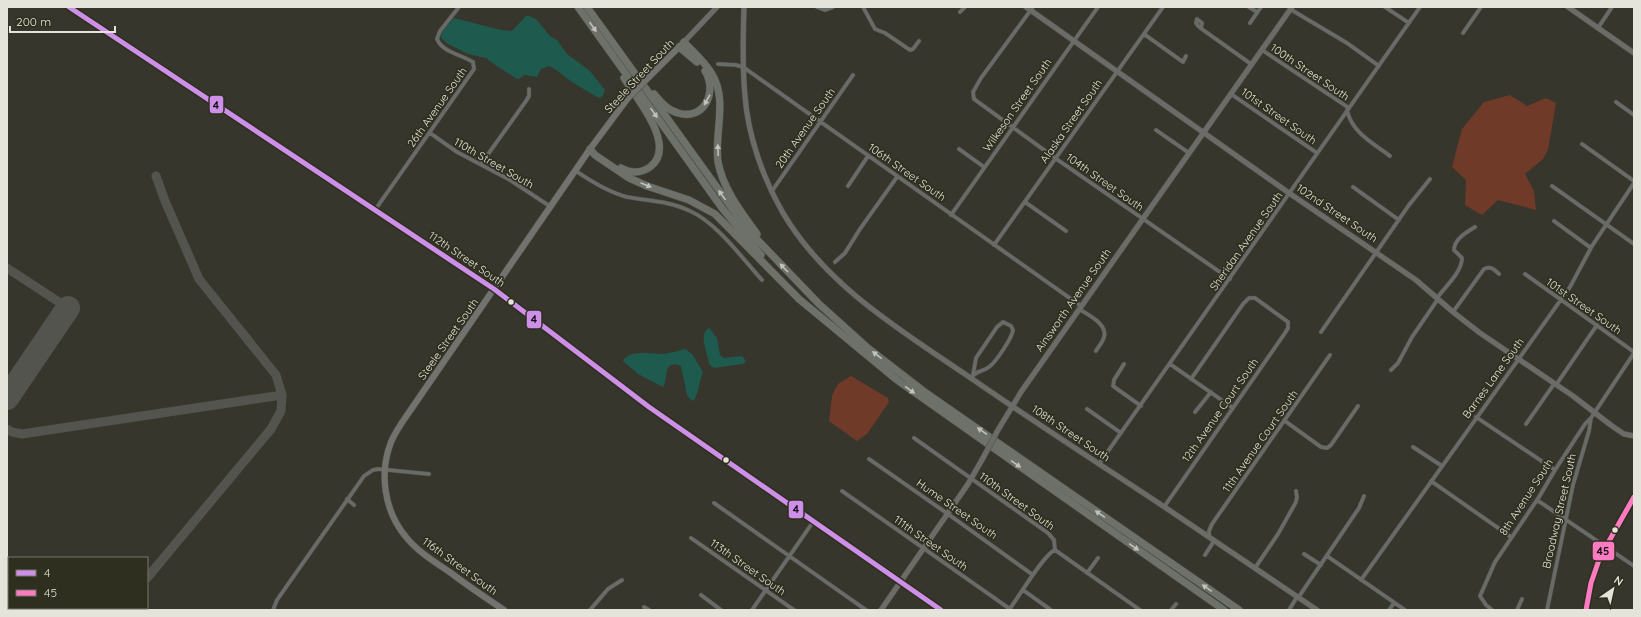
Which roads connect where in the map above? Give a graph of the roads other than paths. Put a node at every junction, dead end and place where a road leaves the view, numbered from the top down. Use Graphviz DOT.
graph roads {
  1 [pos="70,7"];
  2 [pos="459,7"];
  3 [pos="578,7"];
  4 [pos="586,7"];
  5 [pos="717,7"];
  6 [pos="744,7"];
  7 [pos="816,7"];
  8 [pos="833,7"];
  9 [pos="863,7"];
  10 [pos="965,7"];
  11 [pos="1098,7"];
  12 [pos="1163,7"];
  13 [pos="1250,7"];
  14 [pos="1261,7"];
  15 [pos="1385,7"];
  16 [pos="1420,7"];
  17 [pos="1481,7"];
  18 [pos="1568,7"];
  19 [pos="1612,7"];
  20 [pos="1030,8"];
  21 [pos="1291,8"];
  22 [pos="960,12"];
  23 [pos="1257,12"];
  24 [pos="1250,23"];
  25 [pos="1409,23"];
  26 [pos="1201,28"];
  27 [pos="1598,28"];
  28 [pos="1463,33"];
  29 [pos="1144,34"];
  30 [pos="919,41"];
  31 [pos="1074,41"];
  32 [pos="681,44"];
  33 [pos="609,45"];
  34 [pos="1262,50"];
  35 [pos="1634,53"];
  36 [pos="1186,56"];
  37 [pos="718,64"];
  38 [pos="1251,64"];
  39 [pos="1379,66"];
  40 [pos="743,67"];
  41 [pos="1117,71"];
  42 [pos="853,75"];
  43 [pos="529,89"];
  44 [pos="1231,94"];
  45 [pos="1616,102"];
  46 [pos="1348,109"];
  47 [pos="1634,115"];
  48 [pos="820,122"];
  49 [pos="1012,127"];
  50 [pos="1156,130"];
  51 [pos="1203,132"];
  52 [pos="430,133"];
  53 [pos="1582,144"];
  54 [pos="959,149"];
  55 [pos="590,150"];
  56 [pos="1188,153"];
  57 [pos="1317,153"];
  58 [pos="868,156"];
  59 [pos="1390,156"];
  60 [pos="1055,158"];
  61 [pos="481,164"];
  62 [pos="984,167"];
  63 [pos="576,170"];
  64 [pos="897,177"];
  65 [pos="1430,178"];
  66 [pos="1634,182"];
  67 [pos="848,186"];
  68 [pos="1552,186"];
  69 [pos="1353,187"];
  70 [pos="772,191"];
  71 [pos="1289,193"];
  72 [pos="1025,202"];
  73 [pos="551,207"];
  74 [pos="375,210"];
  75 [pos="952,215"];
  76 [pos="1142,219"];
  77 [pos="1399,220"];
  78 [pos="1554,221"];
  79 [pos="1606,224"];
  80 [pos="1475,227"];
  81 [pos="1066,231"];
  82 [pos="1634,244"];
  83 [pos="994,246"];
  84 [pos="1591,248"];
  85 [pos="1377,252"];
  86 [pos="773,257"];
  87 [pos="835,262"];
  88 [pos="1499,274"];
  89 [pos="1525,274"];
  90 [pos="1230,279"];
  91 [pos="762,280"];
  92 [pos="494,289"];
  93 [pos="1438,298"];
  94 [pos="1560,300"];
  95 [pos="1080,307"];
  96 [pos="1453,312"];
  97 [pos="825,321"];
  98 [pos="1597,325"];
  99 [pos="1321,332"];
  100 [pos="1096,351"];
  101 [pos="1634,353"];
  102 [pos="1330,355"];
  103 [pos="1517,359"];
  104 [pos="1124,364"];
  105 [pos="1170,364"];
  106 [pos="1391,370"];
  107 [pos="972,376"];
  108 [pos="1191,379"];
  109 [pos="1555,384"];
  110 [pos="1211,392"];
  111 [pos="1012,406"];
  112 [pos="1141,406"];
  113 [pos="1358,406"];
  114 [pos="1233,408"];
  115 [pos="1087,409"];
  116 [pos="1195,412"];
  117 [pos="1593,415"];
  118 [pos="1476,417"];
  119 [pos="1285,421"];
  120 [pos="1526,424"];
  121 [pos="1121,433"];
  122 [pos="1634,436"];
  123 [pos="914,438"];
  124 [pos="1413,447"];
  125 [pos="869,459"];
  126 [pos="1099,464"];
  127 [pos="1442,466"];
  128 [pos="385,470"];
  129 [pos="1555,470"];
  130 [pos="429,474"];
  131 [pos="972,479"];
  132 [pos="1431,482"];
  133 [pos="842,490"];
  134 [pos="1296,491"];
  135 [pos="1364,496"];
  136 [pos="1634,497"];
  137 [pos="347,499"];
  138 [pos="1537,500"];
  139 [pos="714,503"];
  140 [pos="354,505"];
  141 [pos="1164,507"];
  142 [pos="948,514"];
  143 [pos="1565,520"];
  144 [pos="813,522"];
  145 [pos="1511,537"];
  146 [pos="691,538"];
  147 [pos="1212,540"];
  148 [pos="1605,547"];
  149 [pos="924,548"];
  150 [pos="1055,550"];
  151 [pos="1304,554"];
  152 [pos="1205,555"];
  153 [pos="789,556"];
  154 [pos="1327,556"];
  155 [pos="1098,558"];
  156 [pos="1321,565"];
  157 [pos="1634,566"];
  158 [pos="1255,568"];
  159 [pos="1087,573"];
  160 [pos="1033,575"];
  161 [pos="622,580"];
  162 [pos="1361,580"];
  163 [pos="900,582"];
  164 [pos="766,590"];
  165 [pos="1023,590"];
  166 [pos="702,595"];
  167 [pos="1298,597"];
  168 [pos="1522,599"];
  169 [pos="1394,603"];
  170 [pos="1176,604"];
  171 [pos="644,607"];
  172 [pos="273,610"];
  173 [pos="504,610"];
  174 [pos="590,610"];
  175 [pos="649,610"];
  176 [pos="721,610"];
  177 [pos="752,610"];
  178 [pos="794,610"];
  179 [pos="866,610"];
  180 [pos="881,610"];
  181 [pos="940,610"];
  182 [pos="1009,610"];
  183 [pos="1051,610"];
  184 [pos="1140,610"];
  185 [pos="1171,610"];
  186 [pos="1224,610"];
  187 [pos="1239,610"];
  188 [pos="1288,610"];
  189 [pos="1317,610"];
  190 [pos="1389,610"];
  191 [pos="1405,610"];
  192 [pos="1492,610"];
  193 [pos="1517,610"];
  194 [pos="1547,610"];
  195 [pos="1586,610"];
  1 -- 74 [label="street, 112th Street South"];
  2 -- 52 [label="street, 26th Avenue South"];
  3 -- 33 [label="highway, one-way"];
  4 -- 33 [label="highway"];
  5 -- 32 [label="street, Steele Street South"];
  6 -- 40 [label="street, 108th Street South"];
  7 -- 8 [label="street"];
  9 -- 30 [label="street"];
  10 -- 22 [label="street"];
  11 -- 31 [label="street, Wilkeson Street South"];
  12 -- 29 [label="street, Alaska Street South"];
  13 -- 23 [label="street"];
  14 -- 23 [label="street"];
  15 -- 25 [label="street"];
  16 -- 25 [label="street, Sheridan Avenue South"];
  17 -- 28 [label="street"];
  18 -- 27 [label="street"];
  19 -- 27 [label="street"];
  20 -- 31 [label="street, 102nd Street South"];
  20 -- 49 [label="street, 104th Street South"];
  21 -- 34 [label="street, Ainsworth Avenue South"];
  21 -- 39 [label="street"];
  23 -- 24 [label="street"];
  25 -- 39 [label="street, Sheridan Avenue South"];
  26 -- 38 [label="street"];
  27 -- 35 [label="street"];
  29 -- 36 [label="street"];
  29 -- 41 [label="street, Alaska Street South"];
  31 -- 41 [label="street, 102nd Street South"];
  31 -- 49 [label="street, Wilkeson Street South"];
  32 -- 33 [label="highway, one-way"];
  32 -- 55 [label="main road, Steele Street South, bridge"];
  86 -- 32 [label="highway, one-way"];
  33 -- 55 [label="highway"];
  86 -- 33 [label="highway, one-way"];
  33 -- 97 [label="highway, one-way"];
  34 -- 38 [label="street, Ainsworth Avenue South"];
  34 -- 46 [label="street, 100th Street South"];
  37 -- 40 [label="street, 106th Street South"];
  38 -- 44 [label="street, Ainsworth Avenue South"];
  39 -- 46 [label="street, Sheridan Avenue South"];
  40 -- 48 [label="street, 106th Street South"];
  40 -- 70 [label="street, 108th Street South"];
  41 -- 51 [label="street, 102nd Street South"];
  41 -- 60 [label="street, Alaska Street South"];
  42 -- 48 [label="street, 20th Avenue South"];
  43 -- 61 [label="street"];
  44 -- 51 [label="street, Ainsworth Avenue South"];
  44 -- 57 [label="street, 101st Street South"];
  45 -- 47 [label="street"];
  46 -- 57 [label="street, Sheridan Avenue South"];
  46 -- 59 [label="street"];
  48 -- 58 [label="street, 106th Street South"];
  48 -- 70 [label="street, 20th Avenue South"];
  49 -- 60 [label="street, 104th Street South"];
  49 -- 62 [label="street, Wilkeson Street South"];
  50 -- 56 [label="street"];
  51 -- 56 [label="street, Ainsworth Avenue South"];
  51 -- 71 [label="street, 102nd Street South"];
  52 -- 61 [label="street, 110th Street South"];
  52 -- 74 [label="street, 26th Avenue South"];
  53 -- 66 [label="street"];
  54 -- 62 [label="street"];
  55 -- 63 [label="main road, Steele Street South"];
  55 -- 97 [label="highway, one-way"];
  56 -- 76 [label="street, Ainsworth Avenue South"];
  57 -- 71 [label="street, Sheridan Avenue South"];
  58 -- 64 [label="street, 106th Street South"];
  58 -- 67 [label="street"];
  60 -- 72 [label="street, Alaska Street South"];
  60 -- 76 [label="street, 104th Street South"];
  61 -- 73 [label="street, 110th Street South"];
  62 -- 75 [label="street, Wilkeson Street South"];
  63 -- 73 [label="main road, Steele Street South"];
  63 -- 91 [label="street"];
  64 -- 75 [label="street, 106th Street South"];
  64 -- 87 [label="street"];
  65 -- 77 [label="street"];
  66 -- 79 [label="street, Barnes Lane South"];
  68 -- 79 [label="street"];
  69 -- 77 [label="street"];
  70 -- 107 [label="street, 108th Street South"];
  71 -- 85 [label="street, 102nd Street South"];
  71 -- 90 [label="street, Sheridan Avenue South"];
  72 -- 81 [label="street"];
  72 -- 83 [label="street, Alaska Street South"];
  73 -- 92 [label="main road, Steele Street South"];
  74 -- 92 [label="street, 112th Street South"];
  75 -- 83 [label="street, 106th Street South"];
  76 -- 90 [label="street, 104th Street South"];
  76 -- 95 [label="street, Ainsworth Avenue South"];
  77 -- 85 [label="street"];
  78 -- 84 [label="street"];
  79 -- 82 [label="street"];
  79 -- 84 [label="street, Barnes Lane South"];
  80 -- 93 [label="street"];
  83 -- 95 [label="street, 106th Street South"];
  84 -- 94 [label="street, Barnes Lane South"];
  85 -- 93 [label="street, 102nd Street South"];
  85 -- 99 [label="street"];
  187 -- 86 [label="highway, one-way"];
  88 -- 96 [label="street"];
  89 -- 94 [label="street, 101st Street South"];
  90 -- 105 [label="street, Sheridan Avenue South"];
  92 -- 128 [label="main road, Steele Street South"];
  92 -- 144 [label="street, 112th Street South"];
  93 -- 96 [label="street, 102nd Street South"];
  93 -- 106 [label="street"];
  94 -- 98 [label="street, 101st Street South"];
  94 -- 103 [label="street, Barnes Lane South"];
  95 -- 100 [label="street, 106th Street South"];
  95 -- 111 [label="street, Ainsworth Avenue South"];
  96 -- 103 [label="street, 102nd Street South"];
  97 -- 186 [label="highway, one-way"];
  98 -- 101 [label="street, 101st Street South"];
  98 -- 109 [label="street"];
  101 -- 117 [label="street"];
  102 -- 119 [label="street, 11th Avenue Court South"];
  103 -- 109 [label="street, 102nd Street South"];
  103 -- 118 [label="street, Barnes Lane South"];
  104 -- 112 [label="street"];
  105 -- 108 [label="street"];
  105 -- 112 [label="street, Sheridan Avenue South"];
  107 -- 107 [label="street"];
  107 -- 111 [label="street, 108th Street South"];
  108 -- 110 [label="street"];
  108 -- 114 [label="street, 12th Avenue Court South"];
  109 -- 117 [label="street, 102nd Street South"];
  109 -- 120 [label="street"];
  110 -- 114 [label="street"];
  110 -- 116 [label="street"];
  111 -- 126 [label="street, 108th Street South"];
  111 -- 131 [label="street, Ainsworth Avenue South, bridge"];
  112 -- 121 [label="street, Sheridan Avenue South"];
  113 -- 119 [label="street"];
  114 -- 141 [label="street, 12th Avenue Court South"];
  115 -- 121 [label="street"];
  117 -- 122 [label="street, 102nd Street South"];
  117 -- 129 [label="street, 8th Avenue South"];
  117 -- 143 [label="street, Broadway Street South"];
  118 -- 127 [label="street, Barnes Lane South"];
  118 -- 129 [label="street"];
  119 -- 147 [label="street, 11th Avenue Court South"];
  121 -- 126 [label="street, Sheridan Avenue South"];
  123 -- 131 [label="street, 110th Street South"];
  124 -- 127 [label="street"];
  125 -- 142 [label="street, Hume Street South"];
  126 -- 141 [label="street, 108th Street South"];
  127 -- 132 [label="street, Barnes Lane South"];
  128 -- 130 [label="street"];
  128 -- 137 [label="street"];
  128 -- 173 [label="main road, 116th Street South"];
  129 -- 138 [label="street, 8th Avenue South"];
  131 -- 142 [label="street, Ainsworth Avenue South"];
  131 -- 150 [label="street, 110th Street South"];
  132 -- 145 [label="street"];
  132 -- 162 [label="street, Barnes Lane South"];
  133 -- 149 [label="street, 111th Street South"];
  134 -- 158 [label="street"];
  135 -- 154 [label="street"];
  136 -- 148 [label="street"];
  137 -- 140 [label="street"];
  137 -- 172 [label="street"];
  138 -- 143 [label="street"];
  138 -- 145 [label="street, 8th Avenue South"];
  139 -- 153 [label="street"];
  141 -- 147 [label="street, 108th Street South"];
  142 -- 149 [label="street, Ainsworth Avenue South"];
  142 -- 160 [label="street, Hume Street South"];
  143 -- 148 [label="street"];
  143 -- 194 [label="street, Broadway Street South"];
  144 -- 153 [label="street"];
  144 -- 163 [label="street, 112th Street South"];
  145 -- 192 [label="street, 8th Avenue South"];
  146 -- 164 [label="street, 113th Street South"];
  147 -- 152 [label="street, 11th Avenue Court South"];
  147 -- 158 [label="street, 108th Street South"];
  148 -- 157 [label="street"];
  148 -- 195 [label="street"];
  149 -- 163 [label="street, Ainsworth Avenue South"];
  149 -- 182 [label="street, 111th Street South"];
  150 -- 159 [label="street"];
  150 -- 160 [label="street"];
  151 -- 156 [label="street"];
  153 -- 164 [label="street"];
  153 -- 179 [label="street"];
  154 -- 156 [label="street"];
  154 -- 162 [label="street"];
  155 -- 159 [label="street"];
  156 -- 167 [label="street"];
  158 -- 167 [label="street, 108th Street South"];
  159 -- 184 [label="street"];
  160 -- 165 [label="street"];
  161 -- 174 [label="street"];
  162 -- 169 [label="street"];
  163 -- 180 [label="street, Ainsworth Avenue South"];
  163 -- 181 [label="street, 112th Street South"];
  164 -- 177 [label="street"];
  164 -- 178 [label="street, 113th Street South"];
  165 -- 182 [label="street"];
  165 -- 183 [label="street"];
  166 -- 176 [label="street"];
  167 -- 188 [label="street"];
  167 -- 189 [label="street, 108th Street South"];
  168 -- 193 [label="street"];
  169 -- 190 [label="street"];
  169 -- 191 [label="street"];
  170 -- 185 [label="street"];
  171 -- 175 [label="street"];
}
